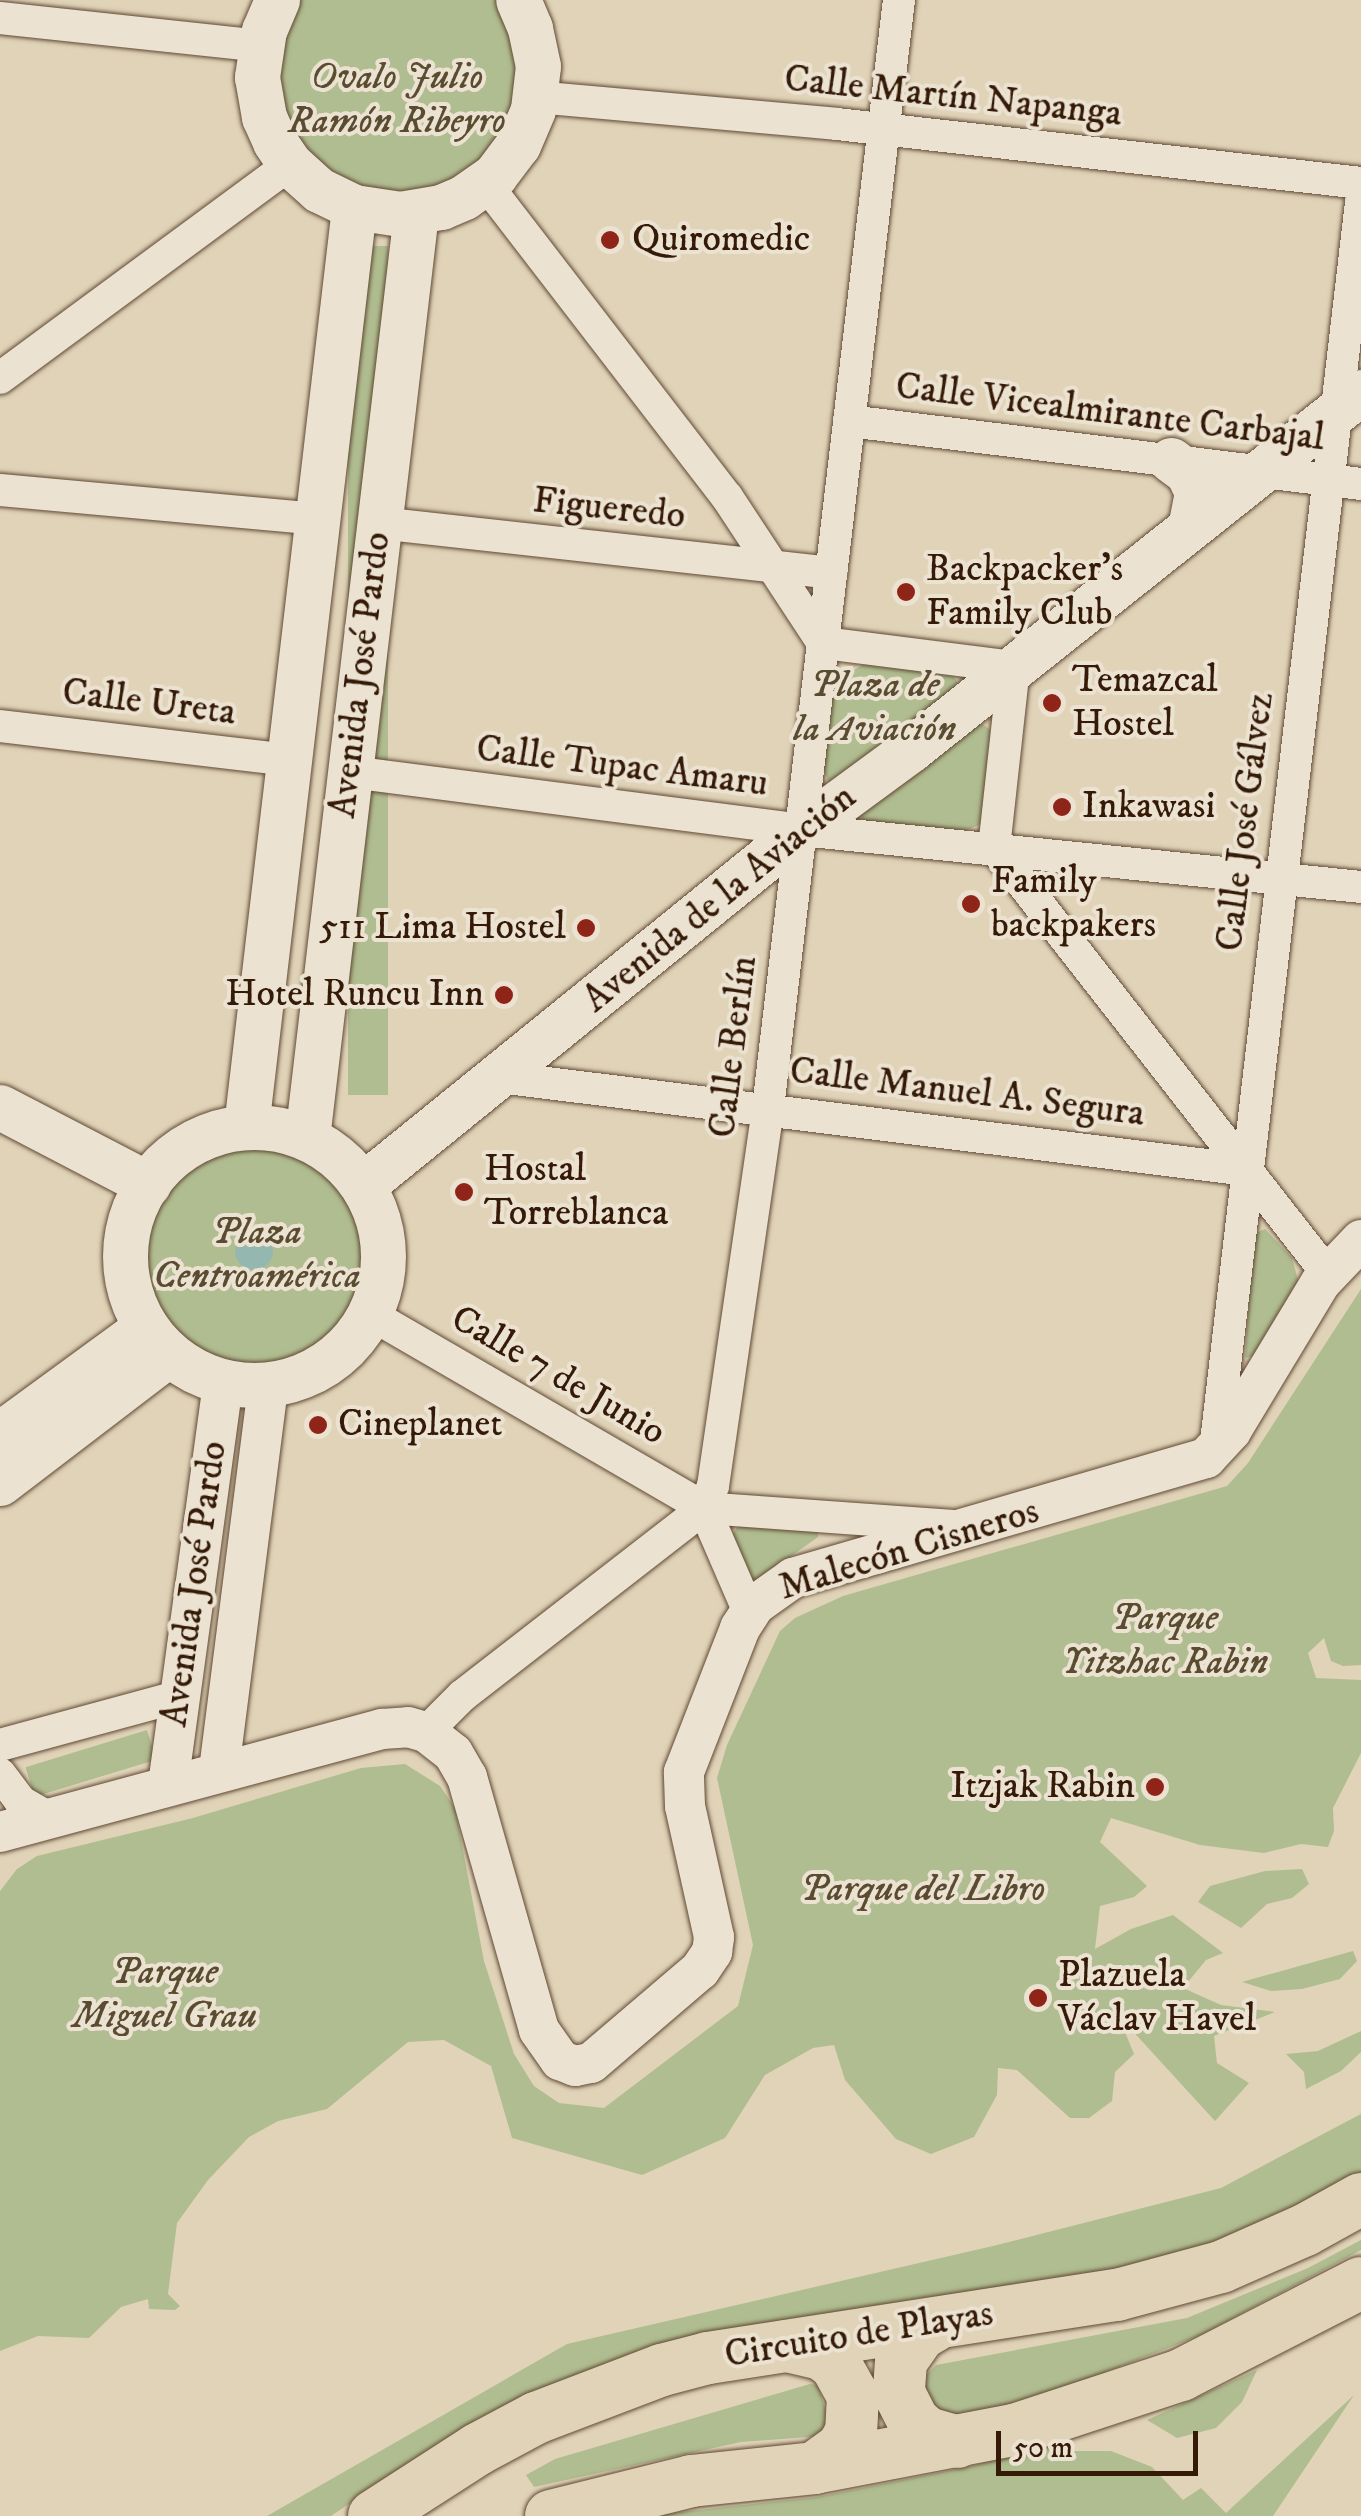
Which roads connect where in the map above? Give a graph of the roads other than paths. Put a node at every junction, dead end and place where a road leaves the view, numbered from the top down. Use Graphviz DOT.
graph roads {
  1 [pos="278,0"];
  2 [pos="518,0"];
  3 [pos="899,0"];
  4 [pos="0,18"];
  5 [pos="260,46"];
  6 [pos="536,97"];
  7 [pos="884,128"];
  8 [pos="290,164"];
  9 [pos="485,183"];
  10 [pos="1361,183"];
  11 [pos="1361,203"];
  12 [pos="354,208"];
  13 [pos="416,212"];
  14 [pos="0,378"];
  15 [pos="1348,401"];
  16 [pos="849,421"];
  17 [pos="1172,460"];
  18 [pos="1260,472"];
  19 [pos="1327,480"];
  20 [pos="1361,484"];
  21 [pos="0,490"];
  22 [pos="318,519"];
  23 [pos="379,523"];
  24 [pos="1190,527"];
  25 [pos="775,568"];
  26 [pos="831,573"];
  27 [pos="823,643"];
  28 [pos="1014,667"];
  29 [pos="0,726"];
  30 [pos="289,760"];
  31 [pos="350,772"];
  32 [pos="801,830"];
  33 [pos="994,847"];
  34 [pos="1280,878"];
  35 [pos="1361,887"];
  36 [pos="498,1077"];
  37 [pos="0,1107"];
  38 [pos="768,1108"];
  39 [pos="246,1127"];
  40 [pos="307,1138"];
  41 [pos="1247,1170"];
  42 [pos="148,1184"];
  43 [pos="363,1186"];
  44 [pos="1361,1240"];
  45 [pos="1327,1273"];
  46 [pos="370,1314"];
  47 [pos="158,1340"];
  48 [pos="223,1382"];
  49 [pos="268,1385"];
  50 [pos="0,1434"];
  51 [pos="1215,1451"];
  52 [pos="0,1483"];
  53 [pos="704,1508"];
  54 [pos="978,1527"];
  55 [pos="749,1612"];
  56 [pos="180,1696"];
  57 [pos="426,1732"];
  58 [pos="0,1745"];
  59 [pos="219,1770"];
  60 [pos="0,1774"];
  61 [pos="168,1785"];
  62 [pos="49,1818"];
  63 [pos="0,1832"];
  64 [pos="1361,2199"];
  65 [pos="1361,2283"];
  66 [pos="934,2326"];
  67 [pos="787,2346"];
  68 [pos="958,2442"];
  69 [pos="814,2468"];
  70 [pos="374,2516"];
  71 [pos="551,2516"];
  1 -- 5 [label="main road"];
  2 -- 6 [label="main road"];
  3 -- 7 [label="street, Calle Berlín"];
  4 -- 5 [label="street"];
  5 -- 8 [label="main road"];
  6 -- 7 [label="street, Calle Martín Napanga"];
  6 -- 9 [label="main road"];
  7 -- 10 [label="street, Calle Martín Napanga"];
  7 -- 16 [label="street, Calle Berlín"];
  8 -- 12 [label="main road"];
  8 -- 14 [label="street"];
  9 -- 13 [label="main road"];
  9 -- 25 [label="street"];
  11 -- 15 [label="street, Calle José Gálvez"];
  12 -- 13 [label="main road"];
  12 -- 22 [label="main road, Avenida José Pardo"];
  13 -- 23 [label="main road, Avenida José Pardo"];
  15 -- 18 [label="main road, Avenida de la Aviación"];
  15 -- 19 [label="street, Calle José Gálvez"];
  16 -- 17 [label="street, Calle Vicealmirante Carbajal"];
  16 -- 26 [label="street, Calle Berlín"];
  17 -- 18 [label="street, Calle Vicealmirante Carbajal"];
  17 -- 24 [label="main road"];
  18 -- 19 [label="street, Calle Vicealmirante Carbajal"];
  18 -- 24 [label="main road, Avenida de la Aviación"];
  19 -- 20 [label="street, Calle Vicealmirante Carbajal"];
  19 -- 34 [label="street, Calle José Gálvez"];
  21 -- 22 [label="street"];
  22 -- 30 [label="main road, Avenida José Pardo"];
  23 -- 25 [label="street, Figueredo"];
  23 -- 31 [label="main road, Avenida José Pardo"];
  24 -- 28 [label="main road, Avenida de la Aviación"];
  25 -- 26 [label="street, Figueredo"];
  25 -- 27 [label="street"];
  26 -- 27 [label="street, Calle Berlín"];
  27 -- 28 [label="street"];
  27 -- 32 [label="street, Calle Berlín"];
  28 -- 32 [label="main road, Avenida de la Aviación"];
  28 -- 33 [label="street"];
  29 -- 30 [label="street, Calle Ureta"];
  30 -- 39 [label="main road, Avenida José Pardo"];
  31 -- 32 [label="street, Calle Tupac Amaru"];
  31 -- 40 [label="main road, Avenida José Pardo"];
  32 -- 33 [label="street, Calle Tupac Amaru"];
  32 -- 36 [label="main road, Avenida de la Aviación"];
  32 -- 38 [label="street, Calle Berlín"];
  33 -- 34 [label="street, Calle Tupac Amaru"];
  33 -- 41 [label="street"];
  34 -- 35 [label="street, Calle Tupac Amaru"];
  34 -- 41 [label="street, Calle José Gálvez"];
  36 -- 38 [label="street, Calle Manuel A. Segura"];
  36 -- 43 [label="main road, Avenida de la Aviación"];
  37 -- 42 [label="main road"];
  38 -- 41 [label="street, Calle Manuel A. Segura"];
  38 -- 53 [label="street, Calle Berlín"];
  39 -- 40 [label="main road"];
  39 -- 42 [label="main road"];
  40 -- 43 [label="main road"];
  41 -- 45 [label="street"];
  41 -- 51 [label="street, Calle José Gálvez"];
  42 -- 47 [label="main road"];
  43 -- 46 [label="main road"];
  44 -- 45 [label="street"];
  45 -- 51 [label="street"];
  46 -- 49 [label="main road"];
  46 -- 53 [label="street, Calle 7 de Junio"];
  47 -- 48 [label="main road"];
  47 -- 50 [label="main road"];
  47 -- 52 [label="main road"];
  48 -- 49 [label="main road"];
  48 -- 56 [label="street, Avenida José Pardo"];
  49 -- 59 [label="street, Avenida José Pardo"];
  51 -- 54 [label="street, Malecón Cisneros"];
  53 -- 54 [label="street, Calle 7 de Junio"];
  53 -- 55 [label="street"];
  53 -- 57 [label="street"];
  54 -- 55 [label="street, Malecón Cisneros"];
  55 -- 57 [label="street, Malecón Cisneros"];
  56 -- 58 [label="street"];
  56 -- 61 [label="street, Avenida José Pardo"];
  57 -- 59 [label="street"];
  59 -- 61 [label="street"];
  60 -- 62 [label="street"];
  61 -- 62 [label="street"];
  62 -- 63 [label="street"];
  64 -- 66 [label="highway, Circuito de Playas"];
  65 -- 68 [label="highway"];
  66 -- 67 [label="highway, Circuito de Playas"];
  66 -- 68 [label="highway"];
  67 -- 69 [label="highway"];
  67 -- 70 [label="highway, Circuito de Playas"];
  68 -- 69 [label="highway"];
  69 -- 71 [label="highway"];
}
